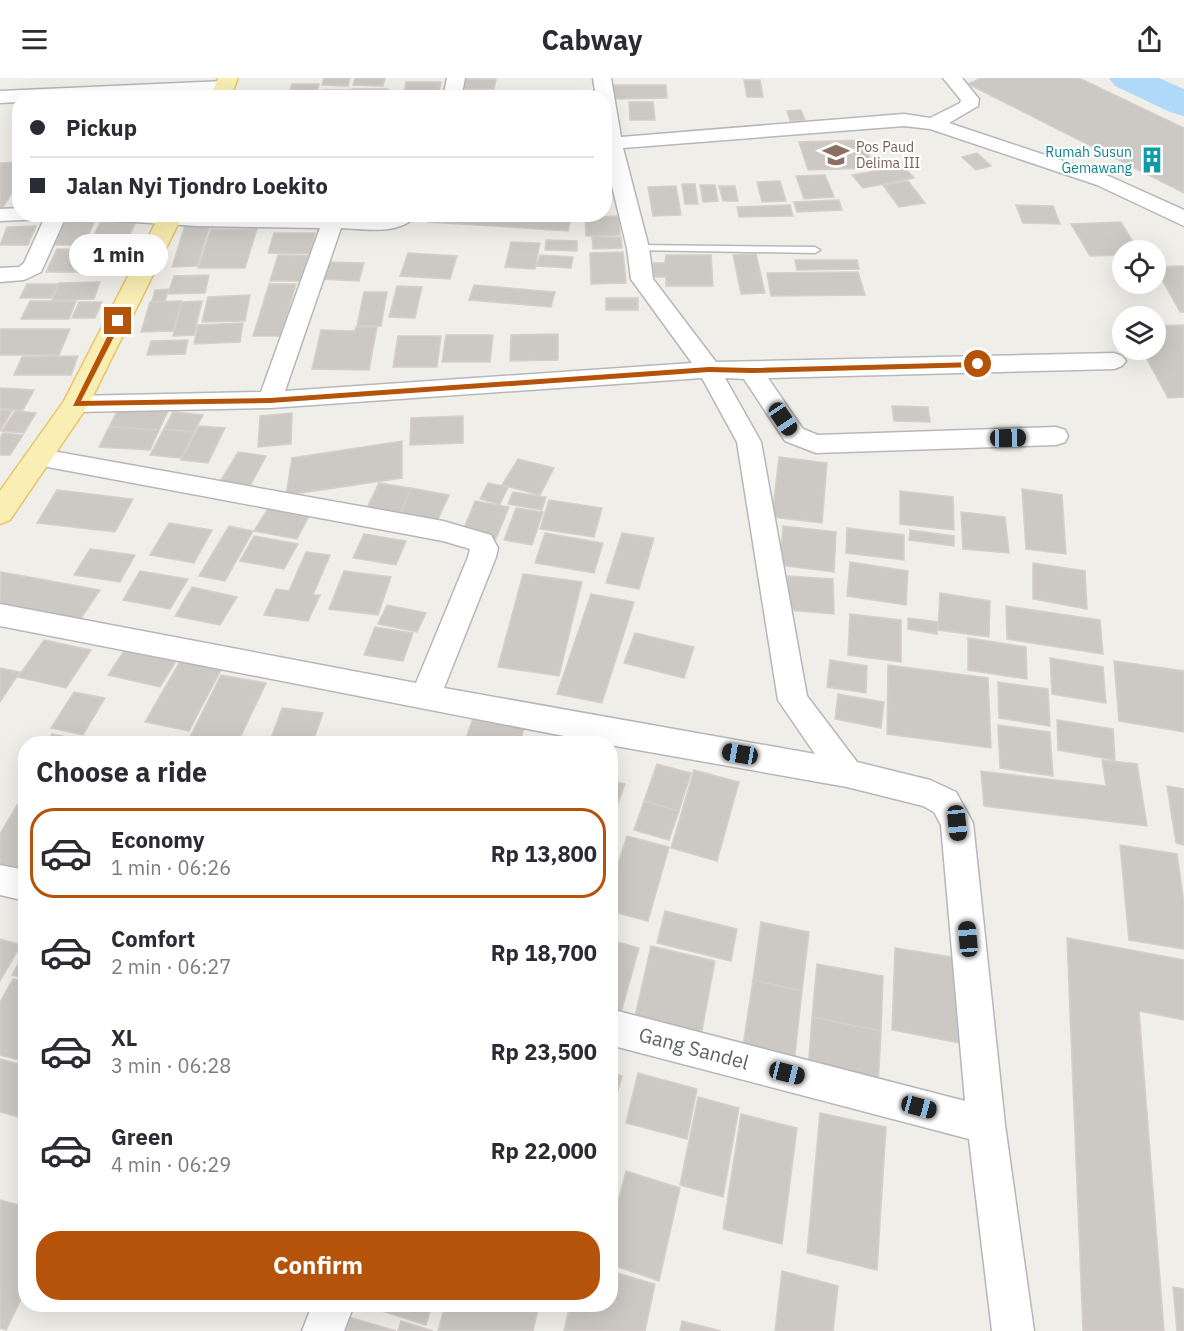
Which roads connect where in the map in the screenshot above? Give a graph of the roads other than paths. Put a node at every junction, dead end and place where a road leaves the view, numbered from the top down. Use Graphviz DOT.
graph roads {
  1 [pos="951,78"];
  2 [pos="224,87"];
  3 [pos="176,90"];
  4 [pos="933,124"];
  5 [pos="612,144"];
  6 [pos="612,158"];
  7 [pos="1180,214"];
  8 [pos="53,222"];
  9 [pos="169,222"];
  10 [pos="333,222"];
  11 [pos="391,222"];
  12 [pos="638,248"];
  13 [pos="815,250"];
  14 [pos="0,275"];
  15 [pos="1114,361"];
  16 [pos="709,370"];
  17 [pos="751,371"];
  18 [pos="270,400"];
  19 [pos="76,404"];
  20 [pos="1056,436"];
  21 [pos="41,458"];
  22 [pos="0,513"];
  23 [pos="0,615"];
  24 [pos="425,697"];
  25 [pos="847,773"];
  26 [pos="0,880"];
  27 [pos="18,884"];
  28 [pos="618,1029"];
  29 [pos="986,1125"];
  30 [pos="330,1312"];
  31 [pos="323,1331"];
  32 [pos="1013,1331"];
  1 -- 4 [label="street"];
  2 -- 3 [label="street"];
  4 -- 5 [label="street"];
  4 -- 7 [label="street"];
  6 -- 12 [label="street"];
  8 -- 14 [label="street"];
  9 -- 19 [label="main road"];
  10 -- 11 [label="street"];
  10 -- 18 [label="street"];
  12 -- 13 [label="lane"];
  12 -- 16 [label="street"];
  15 -- 17 [label="street"];
  16 -- 17 [label="street"];
  16 -- 18 [label="street"];
  16 -- 25 [label="street"];
  17 -- 20 [label="street"];
  18 -- 19 [label="street"];
  19 -- 21 [label="main road"];
  21 -- 22 [label="main road"];
  21 -- 24 [label="street"];
  23 -- 24 [label="street"];
  24 -- 25 [label="street"];
  25 -- 29 [label="street"];
  26 -- 27 [label="street"];
  28 -- 29 [label="street, Gang Sandel"];
  29 -- 32 [label="street"];
  30 -- 31 [label="street"];
}
